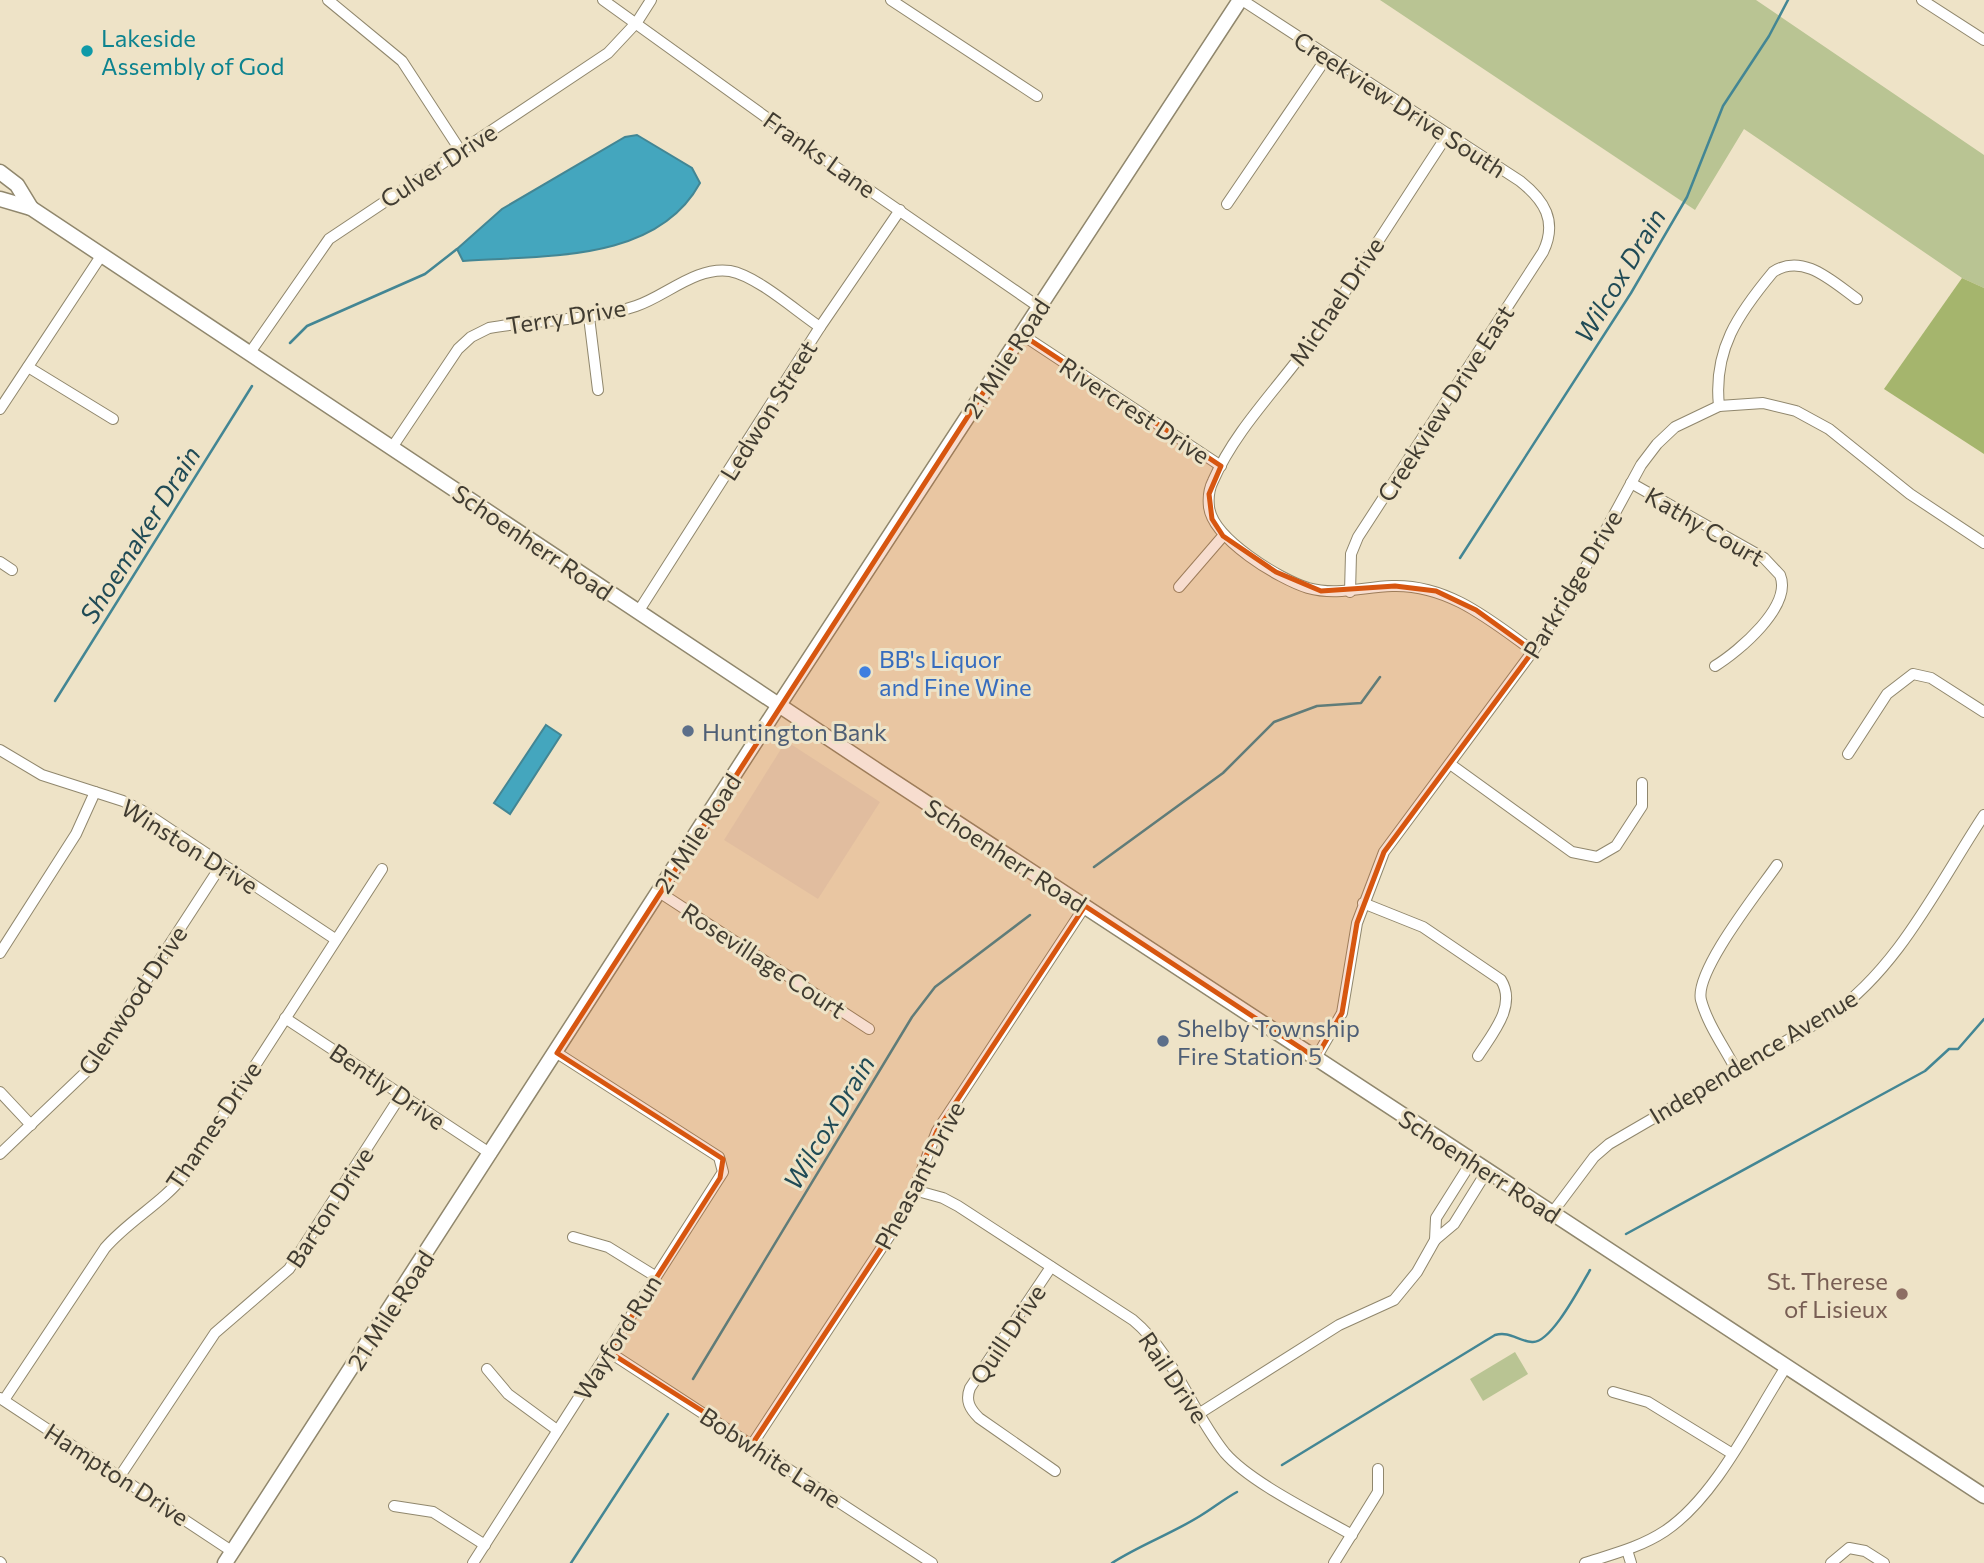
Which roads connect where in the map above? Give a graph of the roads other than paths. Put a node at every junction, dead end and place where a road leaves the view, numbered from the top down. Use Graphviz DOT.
graph roads {
  1 [pos="328,0"];
  2 [pos="603,0"];
  3 [pos="652,0"];
  4 [pos="891,0"];
  5 [pos="1241,0"];
  6 [pos="1922,0"];
  7 [pos="637,22"];
  8 [pos="1984,40"];
  9 [pos="1327,57"];
  10 [pos="1037,96"];
  11 [pos="1448,134"];
  12 [pos="460,150"];
  13 [pos="0,172"];
  14 [pos="0,199"];
  15 [pos="1227,204"];
  16 [pos="31,208"];
  17 [pos="900,210"];
  18 [pos="1549,216"];
  19 [pos="101,256"];
  20 [pos="1857,299"];
  21 [pos="1040,307"];
  22 [pos="589,317"];
  23 [pos="820,327"];
  24 [pos="1021,334"];
  25 [pos="249,354"];
  26 [pos="28,367"];
  27 [pos="598,390"];
  28 [pos="1719,406"];
  29 [pos="0,409"];
  30 [pos="113,419"];
  31 [pos="391,449"];
  32 [pos="1221,466"];
  33 [pos="1631,483"];
  34 [pos="1223,536"];
  35 [pos="1984,543"];
  36 [pos="0,562"];
  37 [pos="12,570"];
  38 [pos="1179,587"];
  39 [pos="1350,592"];
  40 [pos="638,612"];
  41 [pos="1534,651"];
  42 [pos="1715,666"];
  43 [pos="779,705"];
  44 [pos="1984,712"];
  45 [pos="0,750"];
  46 [pos="1848,754"];
  47 [pos="1450,764"];
  48 [pos="1643,783"];
  49 [pos="95,792"];
  50 [pos="1984,815"];
  51 [pos="222,864"];
  52 [pos="1777,865"];
  53 [pos="383,869"];
  54 [pos="659,892"];
  55 [pos="1363,903"];
  56 [pos="1085,906"];
  57 [pos="335,939"];
  58 [pos="0,953"];
  59 [pos="285,1017"];
  60 [pos="869,1029"];
  61 [pos="557,1053"];
  62 [pos="1478,1056"];
  63 [pos="1316,1058"];
  64 [pos="1735,1068"];
  65 [pos="0,1092"];
  66 [pos="401,1095"];
  67 [pos="31,1125"];
  68 [pos="0,1154"];
  69 [pos="491,1154"];
  70 [pos="1472,1161"];
  71 [pos="1487,1171"];
  72 [pos="914,1190"];
  73 [pos="1552,1213"];
  74 [pos="573,1237"];
  75 [pos="1435,1240"];
  76 [pos="1051,1267"];
  77 [pos="655,1276"];
  78 [pos="609,1352"];
  79 [pos="1786,1367"];
  80 [pos="487,1369"];
  81 [pos="1613,1392"];
  82 [pos="2,1399"];
  83 [pos="1200,1413"];
  84 [pos="557,1430"];
  85 [pos="752,1443"];
  86 [pos="1731,1453"];
  87 [pos="1378,1469"];
  88 [pos="1055,1471"];
  89 [pos="120,1476"];
  90 [pos="1984,1496"];
  91 [pos="394,1506"];
  92 [pos="1352,1535"];
  93 [pos="485,1545"];
  94 [pos="1627,1550"];
  95 [pos="229,1557"];
  96 [pos="473,1563"];
  97 [pos="932,1563"];
  98 [pos="1334,1563"];
  99 [pos="1585,1563"];
  100 [pos="1631,1563"];
  101 [pos="1831,1563"];
  102 [pos="1884,1563"];
  1 -- 12 [label="street"];
  2 -- 7 [label="street, Franks Lane"];
  3 -- 7 [label="street, Culver Drive"];
  4 -- 10 [label="street"];
  5 -- 9 [label="street, Creekview Drive South"];
  5 -- 21 [label="street, 21 Mile Road"];
  6 -- 8 [label="street"];
  7 -- 12 [label="street, Culver Drive"];
  7 -- 17 [label="street, Franks Lane"];
  9 -- 11 [label="street, Creekview Drive South"];
  9 -- 15 [label="street"];
  11 -- 18 [label="street, Creekview Drive South"];
  11 -- 32 [label="street, Michael Drive"];
  12 -- 25 [label="street, Culver Drive"];
  13 -- 16 [label="street, Schoenherr Road"];
  14 -- 16 [label="street, Schoenherr Road"];
  16 -- 19 [label="street, Schoenherr Road"];
  17 -- 21 [label="street, Franks Lane"];
  17 -- 23 [label="street, Ledwon Street"];
  18 -- 39 [label="street, Creekview Drive East"];
  19 -- 25 [label="street, Schoenherr Road"];
  19 -- 26 [label="street"];
  20 -- 28 [label="street"];
  21 -- 24 [label="street, 21 Mile Road"];
  22 -- 23 [label="street, Terry Drive"];
  22 -- 27 [label="street"];
  22 -- 31 [label="street, Terry Drive"];
  23 -- 40 [label="street, Ledwon Street"];
  24 -- 32 [label="street, Rivercrest Drive"];
  24 -- 43 [label="street, 21 Mile Road"];
  25 -- 31 [label="street, Schoenherr Road"];
  26 -- 29 [label="street"];
  26 -- 30 [label="street"];
  28 -- 33 [label="street, Parkridge Drive"];
  28 -- 35 [label="street, Parkridge Drive"];
  31 -- 40 [label="street, Schoenherr Road"];
  32 -- 34 [label="street, Rivercrest Drive"];
  33 -- 41 [label="street, Parkridge Drive"];
  33 -- 42 [label="street, Kathy Court"];
  34 -- 38 [label="street"];
  34 -- 39 [label="street"];
  36 -- 37 [label="street"];
  39 -- 41 [label="street"];
  40 -- 43 [label="street, Schoenherr Road"];
  41 -- 47 [label="street, Parkridge Drive"];
  43 -- 54 [label="street, 21 Mile Road"];
  43 -- 56 [label="street, Schoenherr Road"];
  44 -- 46 [label="street"];
  45 -- 49 [label="street, Winston Drive"];
  47 -- 48 [label="street"];
  47 -- 55 [label="street, Parkridge Drive"];
  49 -- 51 [label="street, Winston Drive"];
  49 -- 58 [label="street"];
  50 -- 64 [label="street, Independence Avenue"];
  51 -- 57 [label="street, Winston Drive"];
  51 -- 67 [label="street, Glenwood Drive"];
  52 -- 64 [label="street"];
  53 -- 57 [label="street, Thames Drive"];
  54 -- 60 [label="street, Rosevillage Court"];
  54 -- 61 [label="street, 21 Mile Road"];
  55 -- 62 [label="street"];
  55 -- 63 [label="street, Parkridge Drive"];
  56 -- 63 [label="street, Schoenherr Road"];
  56 -- 72 [label="street, Pheasant Drive"];
  57 -- 59 [label="street, Thames Drive"];
  59 -- 66 [label="street, Bently Drive"];
  59 -- 82 [label="street, Thames Drive"];
  61 -- 69 [label="street, 21 Mile Road"];
  61 -- 77 [label="street, Wayford Run"];
  63 -- 70 [label="street, Schoenherr Road"];
  64 -- 73 [label="street, Independence Avenue"];
  65 -- 67 [label="street"];
  66 -- 69 [label="street, Bently Drive"];
  66 -- 89 [label="street, Barton Drive"];
  67 -- 68 [label="street, Glenwood Drive"];
  69 -- 95 [label="street, 21 Mile Road"];
  70 -- 71 [label="street, Schoenherr Road"];
  70 -- 75 [label="street"];
  71 -- 73 [label="street, Schoenherr Road"];
  71 -- 75 [label="street"];
  72 -- 76 [label="street, Rail Drive"];
  72 -- 85 [label="street, Pheasant Drive"];
  73 -- 79 [label="street, Schoenherr Road"];
  74 -- 77 [label="street"];
  75 -- 83 [label="street"];
  76 -- 83 [label="street, Rail Drive"];
  76 -- 88 [label="street, Quill Drive"];
  77 -- 78 [label="street, Wayford Run"];
  78 -- 84 [label="street, Wayford Run"];
  78 -- 85 [label="street, Bobwhite Lane"];
  79 -- 86 [label="street"];
  79 -- 90 [label="street, Schoenherr Road"];
  80 -- 84 [label="street"];
  81 -- 86 [label="street"];
  82 -- 89 [label="street, Hampton Drive"];
  83 -- 92 [label="street, Rail Drive"];
  84 -- 93 [label="street, Wayford Run"];
  85 -- 97 [label="street, Bobwhite Lane"];
  86 -- 94 [label="street"];
  87 -- 92 [label="street"];
  89 -- 95 [label="street, Hampton Drive"];
  91 -- 93 [label="street"];
  92 -- 98 [label="street"];
  93 -- 96 [label="street, Wayford Run"];
  94 -- 99 [label="street"];
  94 -- 100 [label="street"];
  101 -- 102 [label="street"];
}
